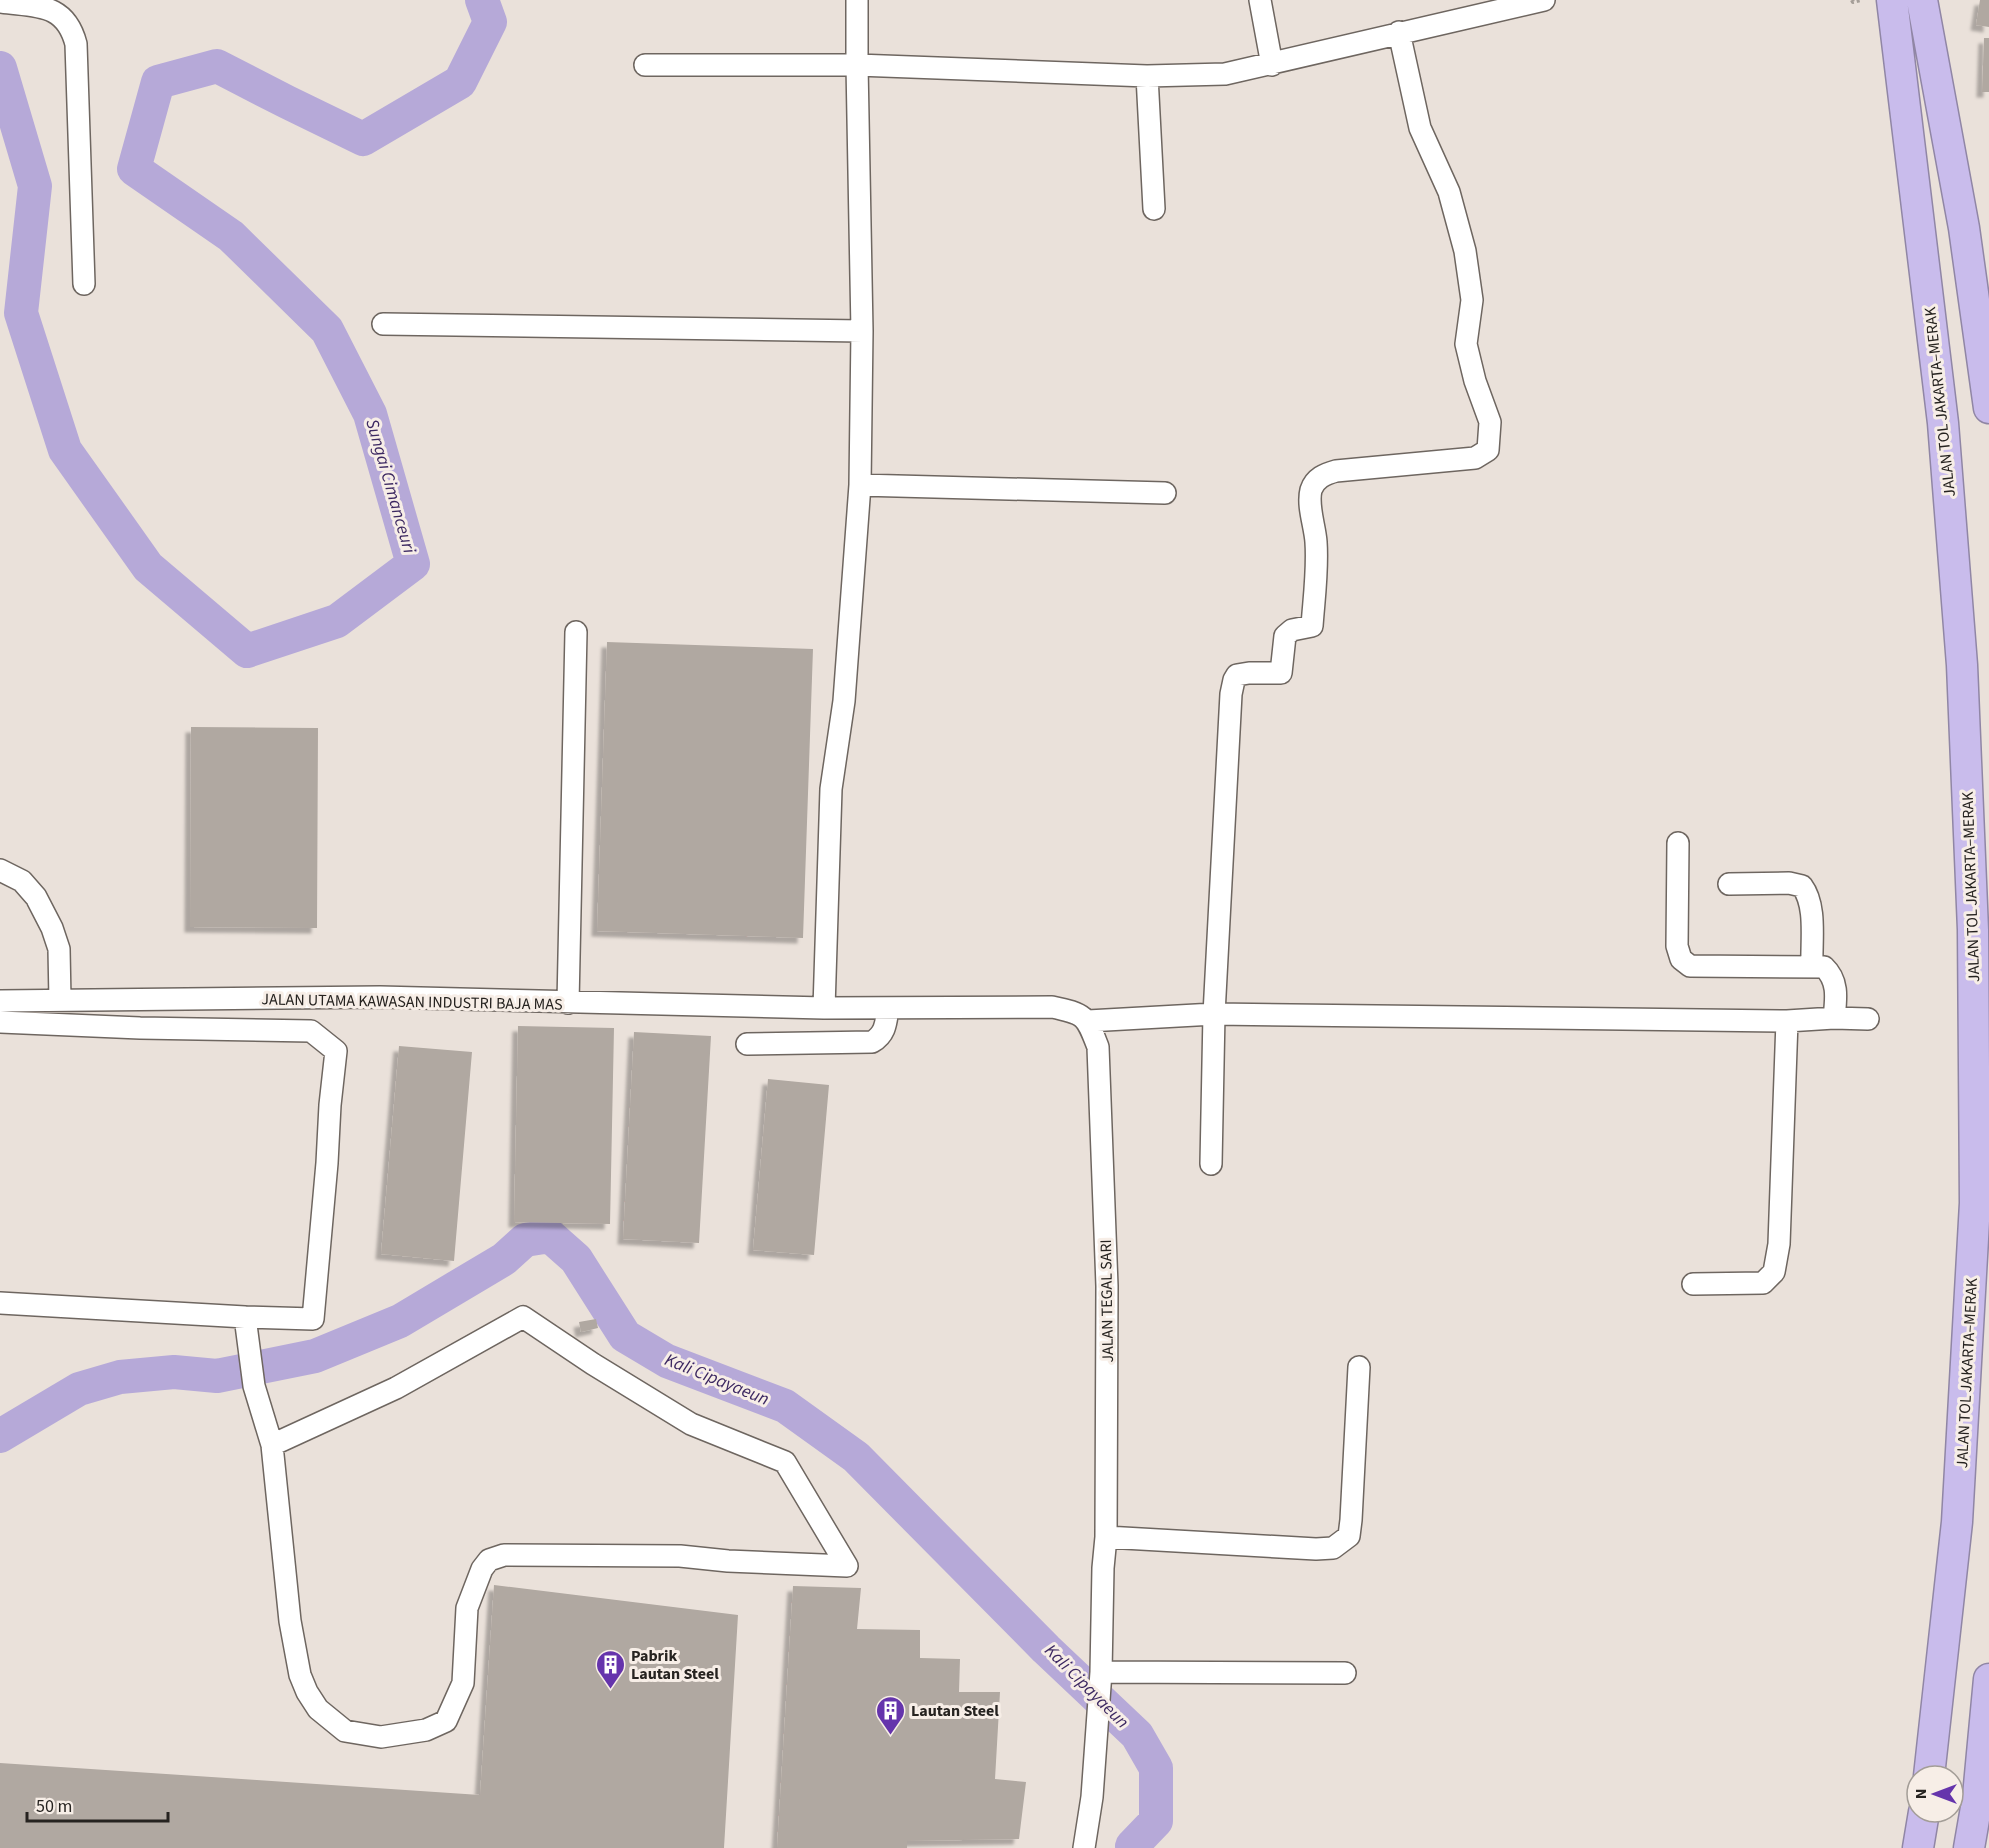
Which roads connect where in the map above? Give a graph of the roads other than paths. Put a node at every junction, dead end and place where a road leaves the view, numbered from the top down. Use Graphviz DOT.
graph roads {
  1 [pos="858,0"];
  2 [pos="1260,0"];
  3 [pos="1544,0"];
  4 [pos="1892,0"];
  5 [pos="1922,0"];
  6 [pos="0,2"];
  7 [pos="1399,32"];
  8 [pos="645,65"];
  9 [pos="857,65"];
  10 [pos="1272,65"];
  11 [pos="1147,76"];
  12 [pos="1154,209"];
  13 [pos="84,284"];
  14 [pos="383,324"];
  15 [pos="862,331"];
  16 [pos="1989,408"];
  17 [pos="860,485"];
  18 [pos="1165,493"];
  19 [pos="576,632"];
  20 [pos="1678,843"];
  21 [pos="0,870"];
  22 [pos="1729,884"];
  23 [pos="1812,966"];
  24 [pos="60,1000"];
  25 [pos="0,1001"];
  26 [pos="568,1003"];
  27 [pos="824,1008"];
  28 [pos="888,1008"];
  29 [pos="1214,1014"];
  30 [pos="1834,1018"];
  31 [pos="1868,1019"];
  32 [pos="1088,1021"];
  33 [pos="1787,1021"];
  34 [pos="0,1022"];
  35 [pos="747,1044"];
  36 [pos="1211,1164"];
  37 [pos="1692,1284"];
  38 [pos="0,1303"];
  39 [pos="245,1317"];
  40 [pos="1359,1367"];
  41 [pos="272,1445"];
  42 [pos="1106,1537"];
  43 [pos="1345,1673"];
  44 [pos="1989,1679"];
  45 [pos="1100,1680"];
  46 [pos="1930,1764"];
  47 [pos="1922,1824"];
  48 [pos="1084,1848"];
  49 [pos="1918,1848"];
  50 [pos="1969,1848"];
  1 -- 9 [label="street"];
  2 -- 10 [label="street"];
  3 -- 7 [label="street"];
  4 -- 46 [label="highway, JALAN TOL JAKARTA–MERAK"];
  5 -- 16 [label="highway"];
  6 -- 13 [label="street"];
  7 -- 10 [label="street"];
  7 -- 29 [label="street"];
  8 -- 9 [label="street"];
  9 -- 11 [label="street"];
  9 -- 15 [label="street"];
  10 -- 11 [label="street"];
  11 -- 12 [label="street"];
  14 -- 15 [label="street"];
  15 -- 17 [label="street"];
  17 -- 18 [label="street"];
  17 -- 27 [label="street"];
  19 -- 26 [label="street"];
  20 -- 23 [label="street"];
  21 -- 24 [label="street"];
  22 -- 23 [label="street"];
  23 -- 30 [label="street"];
  24 -- 25 [label="street, JALAN UTAMA KAWASAN INDUSTRI BAJA MAS"];
  24 -- 26 [label="street, JALAN UTAMA KAWASAN INDUSTRI BAJA MAS"];
  26 -- 27 [label="street, JALAN UTAMA KAWASAN INDUSTRI BAJA MAS"];
  27 -- 28 [label="street"];
  28 -- 32 [label="street"];
  28 -- 35 [label="street"];
  29 -- 32 [label="street"];
  29 -- 33 [label="street"];
  29 -- 36 [label="street"];
  30 -- 31 [label="street"];
  30 -- 33 [label="street"];
  32 -- 42 [label="street, JALAN TEGAL SARI"];
  33 -- 37 [label="street"];
  34 -- 39 [label="street"];
  38 -- 39 [label="street"];
  39 -- 41 [label="street"];
  40 -- 42 [label="street"];
  41 -- 41 [label="street"];
  42 -- 45 [label="street, JALAN TEGAL SARI"];
  43 -- 45 [label="street"];
  44 -- 50 [label="highway"];
  45 -- 48 [label="street, JALAN TEGAL SARI"];
  47 -- 49 [label="highway"];
}
